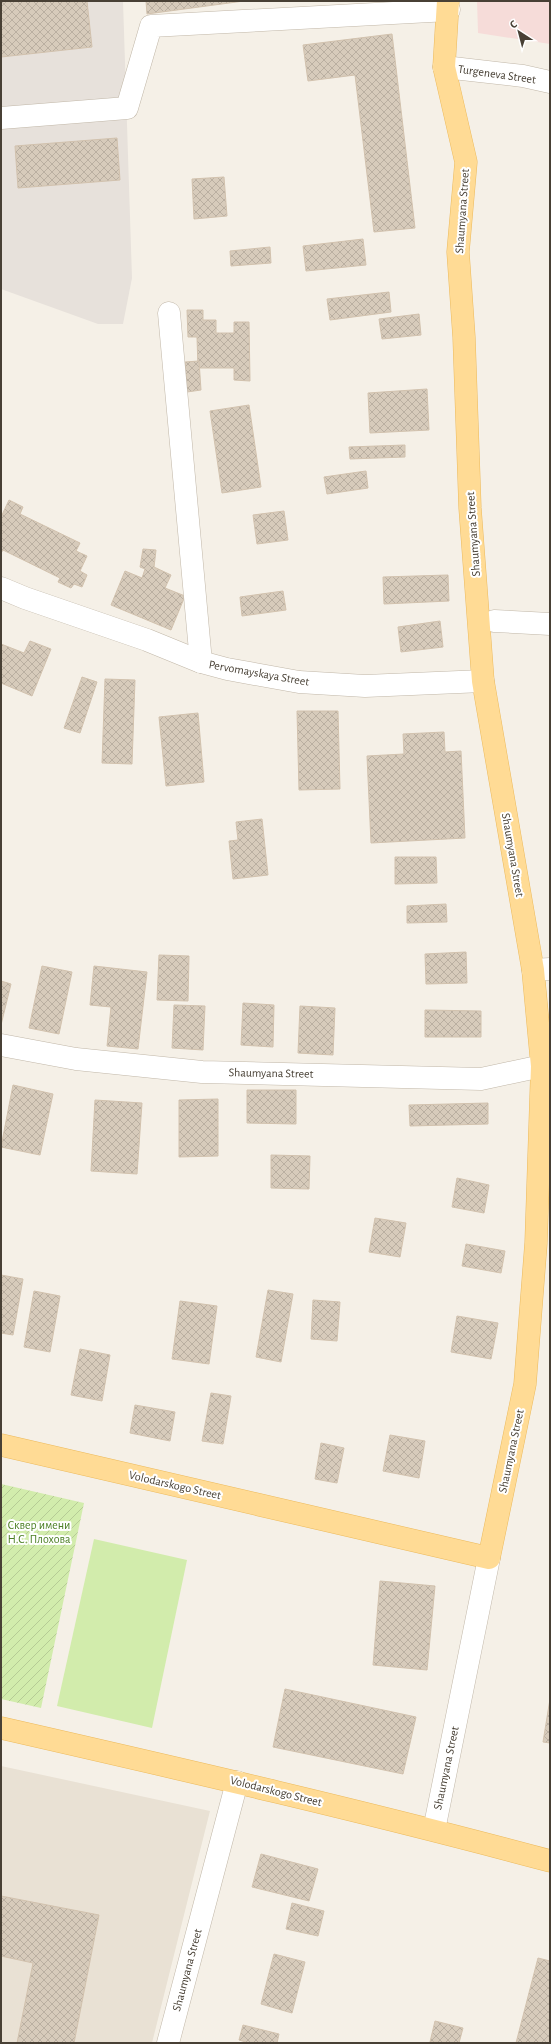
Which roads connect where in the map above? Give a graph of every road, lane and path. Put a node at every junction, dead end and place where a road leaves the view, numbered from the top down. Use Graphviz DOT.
graph roads {
  1 [pos="448,5"];
  2 [pos="444,67"];
  3 [pos="550,82"];
  4 [pos="1,118"];
  5 [pos="169,313"];
  6 [pos="1,588"];
  7 [pos="494,621"];
  8 [pos="550,624"];
  9 [pos="201,662"];
  10 [pos="483,681"];
  11 [pos="541,970"];
  12 [pos="1,1045"];
  13 [pos="542,1066"];
  14 [pos="1,1445"];
  15 [pos="489,1558"];
  16 [pos="1,1728"];
  17 [pos="237,1782"];
  18 [pos="434,1830"];
  19 [pos="550,1861"];
  20 [pos="168,2043"];
  1 -- 2 [label="main road, Shaumyana Street"];
  1 -- 4 [label="street"];
  2 -- 3 [label="street, Turgeneva Street"];
  2 -- 10 [label="main road, Shaumyana Street"];
  5 -- 9 [label="street"];
  6 -- 9 [label="street, Pervomayskaya Street"];
  7 -- 8 [label="street"];
  9 -- 10 [label="street, Pervomayskaya Street"];
  10 -- 11 [label="main road, Shaumyana Street"];
  11 -- 13 [label="main road, Shaumyana Street"];
  12 -- 13 [label="street, Shaumyana Street"];
  13 -- 15 [label="main road, Shaumyana Street"];
  14 -- 15 [label="main road, Volodarskogo Street"];
  15 -- 18 [label="street, Shaumyana Street"];
  16 -- 17 [label="main road, Volodarskogo Street"];
  17 -- 18 [label="main road, Volodarskogo Street"];
  17 -- 20 [label="street, Shaumyana Street"];
  18 -- 19 [label="main road, Volodarskogo Street"];
}
